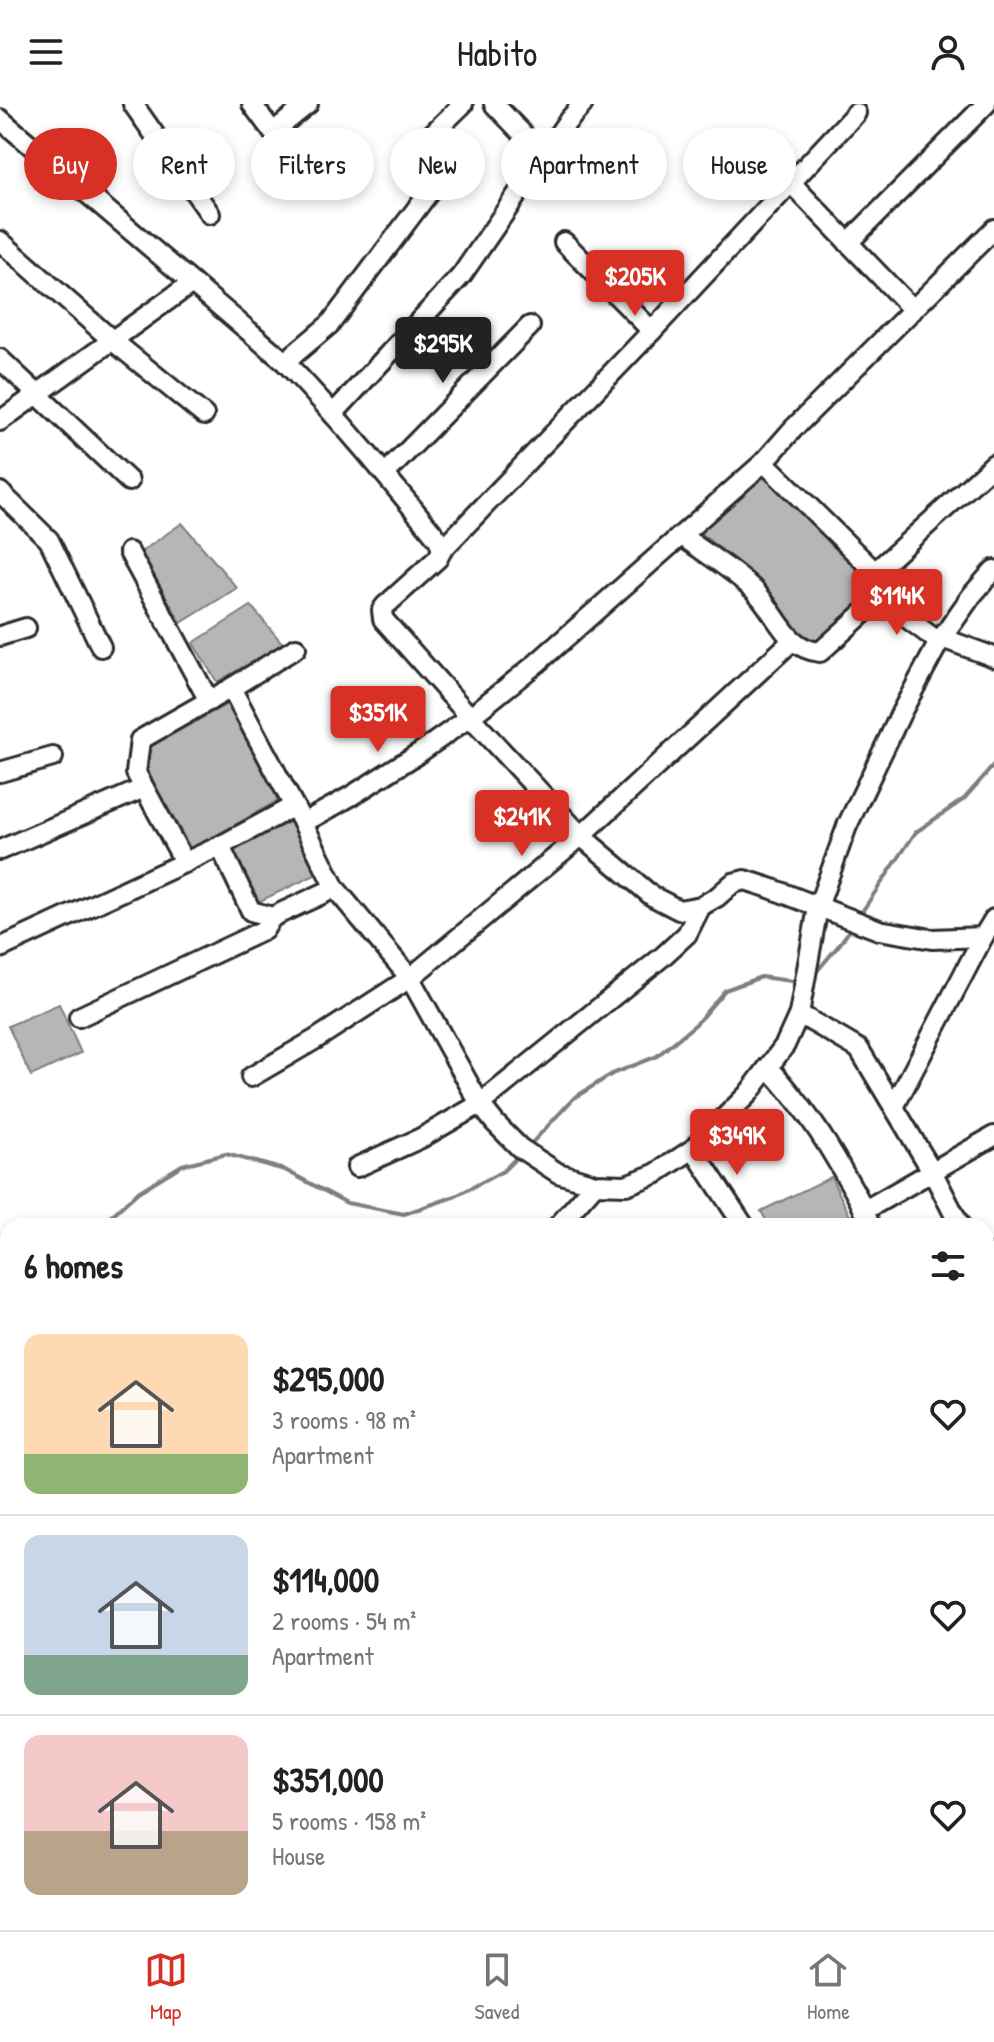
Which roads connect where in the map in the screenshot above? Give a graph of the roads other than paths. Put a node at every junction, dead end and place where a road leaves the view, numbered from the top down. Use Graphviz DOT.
graph roads {
  1 [pos="133,104"];
  2 [pos="252,104"];
  3 [pos="308,104"];
  4 [pos="463,104"];
  5 [pos="494,104"];
  6 [pos="583,104"];
  7 [pos="986,104"];
  8 [pos="856,113"];
  9 [pos="0,119"];
  10 [pos="270,128"];
  11 [pos="278,128"];
  12 [pos="438,128"];
  13 [pos="517,128"];
  14 [pos="563,128"];
  15 [pos="796,178"];
  16 [pos="796,188"];
  17 [pos="423,200"];
  18 [pos="513,200"];
  19 [pos="775,200"];
  20 [pos="210,214"];
  21 [pos="994,229"];
  22 [pos="0,241"];
  23 [pos="564,242"];
  24 [pos="848,243"];
  25 [pos="192,283"];
  26 [pos="913,310"];
  27 [pos="530,326"];
  28 [pos="652,331"];
  29 [pos="113,341"];
  30 [pos="0,359"];
  31 [pos="285,362"];
  32 [pos="37,394"];
  33 [pos="333,414"];
  34 [pos="204,415"];
  35 [pos="0,421"];
  36 [pos="764,462"];
  37 [pos="994,464"];
  38 [pos="385,474"];
  39 [pos="129,481"];
  40 [pos="0,492"];
  41 [pos="682,536"];
  42 [pos="442,550"];
  43 [pos="129,552"];
  44 [pos="994,570"];
  45 [pos="875,572"];
  46 [pos="880,598"];
  47 [pos="26,628"];
  48 [pos="0,636"];
  49 [pos="940,640"];
  50 [pos="792,641"];
  51 [pos="101,647"];
  52 [pos="296,648"];
  53 [pos="994,657"];
  54 [pos="231,688"];
  55 [pos="209,701"];
  56 [pos="470,717"];
  57 [pos="53,757"];
  58 [pos="0,772"];
  59 [pos="144,788"];
  60 [pos="299,814"];
  61 [pos="581,836"];
  62 [pos="220,846"];
  63 [pos="0,850"];
  64 [pos="185,863"];
  65 [pos="335,888"];
  66 [pos="701,906"];
  67 [pos="818,907"];
  68 [pos="272,917"];
  69 [pos="994,919"];
  70 [pos="983,937"];
  71 [pos="0,948"];
  72 [pos="410,978"];
  73 [pos="799,1014"];
  74 [pos="79,1017"];
  75 [pos="768,1067"];
  76 [pos="251,1077"];
  77 [pos="480,1104"];
  78 [pos="894,1107"];
  79 [pos="994,1136"];
  80 [pos="693,1149"];
  81 [pos="357,1167"];
  82 [pos="932,1171"];
  83 [pos="595,1184"];
  84 [pos="565,1218"];
  85 [pos="739,1218"];
  86 [pos="867,1218"];
  87 [pos="956,1218"];
  1 -- 20 [label="street"];
  2 -- 10 [label="street"];
  3 -- 11 [label="street"];
  4 -- 12 [label="street"];
  5 -- 13 [label="street"];
  6 -- 14 [label="street"];
  7 -- 24 [label="street"];
  8 -- 15 [label="street"];
  9 -- 25 [label="street"];
  16 -- 24 [label="street"];
  17 -- 31 [label="street"];
  18 -- 33 [label="street"];
  19 -- 28 [label="street"];
  21 -- 26 [label="street"];
  22 -- 29 [label="street"];
  23 -- 28 [label="street"];
  24 -- 26 [label="street"];
  25 -- 29 [label="street"];
  25 -- 31 [label="street"];
  26 -- 36 [label="street"];
  27 -- 38 [label="street"];
  28 -- 42 [label="street"];
  29 -- 32 [label="street"];
  29 -- 34 [label="street"];
  30 -- 32 [label="street"];
  31 -- 33 [label="street"];
  32 -- 35 [label="street"];
  32 -- 39 [label="street"];
  33 -- 38 [label="street"];
  36 -- 41 [label="street"];
  36 -- 45 [label="street"];
  37 -- 45 [label="street"];
  38 -- 42 [label="street"];
  40 -- 51 [label="street"];
  41 -- 50 [label="street"];
  41 -- 56 [label="street"];
  42 -- 56 [label="street"];
  43 -- 55 [label="street"];
  44 -- 49 [label="street"];
  45 -- 46 [label="street"];
  46 -- 49 [label="street"];
  46 -- 50 [label="street"];
  47 -- 48 [label="street"];
  49 -- 53 [label="street"];
  49 -- 67 [label="street"];
  50 -- 61 [label="street"];
  52 -- 54 [label="street"];
  54 -- 55 [label="street"];
  54 -- 60 [label="street"];
  55 -- 59 [label="street"];
  56 -- 60 [label="street"];
  56 -- 61 [label="street"];
  57 -- 58 [label="street"];
  59 -- 63 [label="street"];
  59 -- 64 [label="street"];
  60 -- 62 [label="street"];
  60 -- 65 [label="street"];
  61 -- 66 [label="street"];
  61 -- 72 [label="street"];
  62 -- 64 [label="street"];
  62 -- 68 [label="street"];
  64 -- 71 [label="street"];
  65 -- 68 [label="street"];
  65 -- 72 [label="street"];
  66 -- 67 [label="street"];
  66 -- 77 [label="street"];
  67 -- 70 [label="street"];
  67 -- 73 [label="street"];
  68 -- 74 [label="street"];
  69 -- 70 [label="street"];
  70 -- 78 [label="street"];
  72 -- 76 [label="street"];
  72 -- 77 [label="street"];
  73 -- 75 [label="street"];
  73 -- 78 [label="street"];
  75 -- 80 [label="street"];
  75 -- 86 [label="street"];
  77 -- 81 [label="street"];
  77 -- 83 [label="street"];
  78 -- 82 [label="street"];
  79 -- 82 [label="street"];
  80 -- 83 [label="street"];
  80 -- 85 [label="street"];
  82 -- 86 [label="street"];
  82 -- 87 [label="street"];
  83 -- 84 [label="street"];
}
